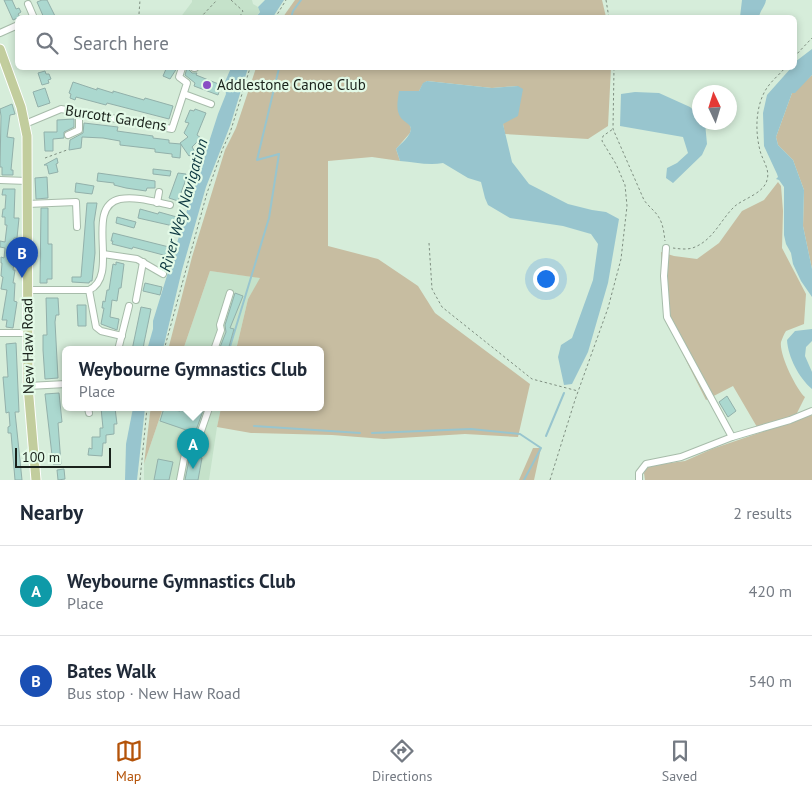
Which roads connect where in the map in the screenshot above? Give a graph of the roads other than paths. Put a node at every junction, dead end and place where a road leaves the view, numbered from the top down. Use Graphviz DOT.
graph roads {
  1 [pos="28,4"];
  2 [pos="33,15"];
  3 [pos="15,26"];
  4 [pos="0,33"];
  5 [pos="1,53"];
  6 [pos="181,70"];
  7 [pos="185,93"];
  8 [pos="211,104"];
  9 [pos="79,112"];
  10 [pos="25,124"];
  11 [pos="68,135"];
  12 [pos="0,180"];
  13 [pos="27,181"];
  14 [pos="159,192"];
  15 [pos="157,202"];
  16 [pos="27,204"];
  17 [pos="170,205"];
  18 [pos="77,227"];
  19 [pos="666,248"];
  20 [pos="103,254"];
  21 [pos="143,262"];
  22 [pos="164,274"];
  23 [pos="28,290"];
  24 [pos="89,290"];
  25 [pos="230,293"];
  26 [pos="136,300"];
  27 [pos="129,306"];
  28 [pos="0,332"];
  29 [pos="27,333"];
  30 [pos="122,336"];
  31 [pos="119,346"];
  32 [pos="215,346"];
  33 [pos="62,384"];
  34 [pos="28,386"];
  35 [pos="208,411"];
  36 [pos="812,411"];
  37 [pos="732,437"];
  38 [pos="36,480"];
  39 [pos="180,480"];
  40 [pos="639,480"];
  1 -- 2 [label="street"];
  3 -- 4 [label="street"];
  5 -- 10 [label="main road, New Haw Road"];
  6 -- 7 [label="street"];
  7 -- 8 [label="street"];
  7 -- 9 [label="street, Burcott Gardens"];
  9 -- 10 [label="street, Burcott Gardens"];
  9 -- 11 [label="street"];
  10 -- 13 [label="main road, New Haw Road"];
  12 -- 13 [label="street"];
  13 -- 16 [label="main road, New Haw Road"];
  14 -- 15 [label="street"];
  15 -- 17 [label="street"];
  15 -- 20 [label="street"];
  16 -- 18 [label="street"];
  16 -- 23 [label="main road, New Haw Road"];
  19 -- 37 [label="street"];
  20 -- 21 [label="street"];
  20 -- 24 [label="street"];
  21 -- 22 [label="street"];
  21 -- 26 [label="street"];
  23 -- 24 [label="street"];
  23 -- 29 [label="main road, New Haw Road"];
  24 -- 30 [label="street"];
  25 -- 32 [label="street"];
  27 -- 30 [label="street"];
  28 -- 29 [label="street"];
  29 -- 34 [label="main road, New Haw Road"];
  30 -- 31 [label="street"];
  33 -- 34 [label="street"];
  34 -- 38 [label="main road, New Haw Road"];
  35 -- 39 [label="street"];
  36 -- 37 [label="street"];
  37 -- 40 [label="street"];
}
